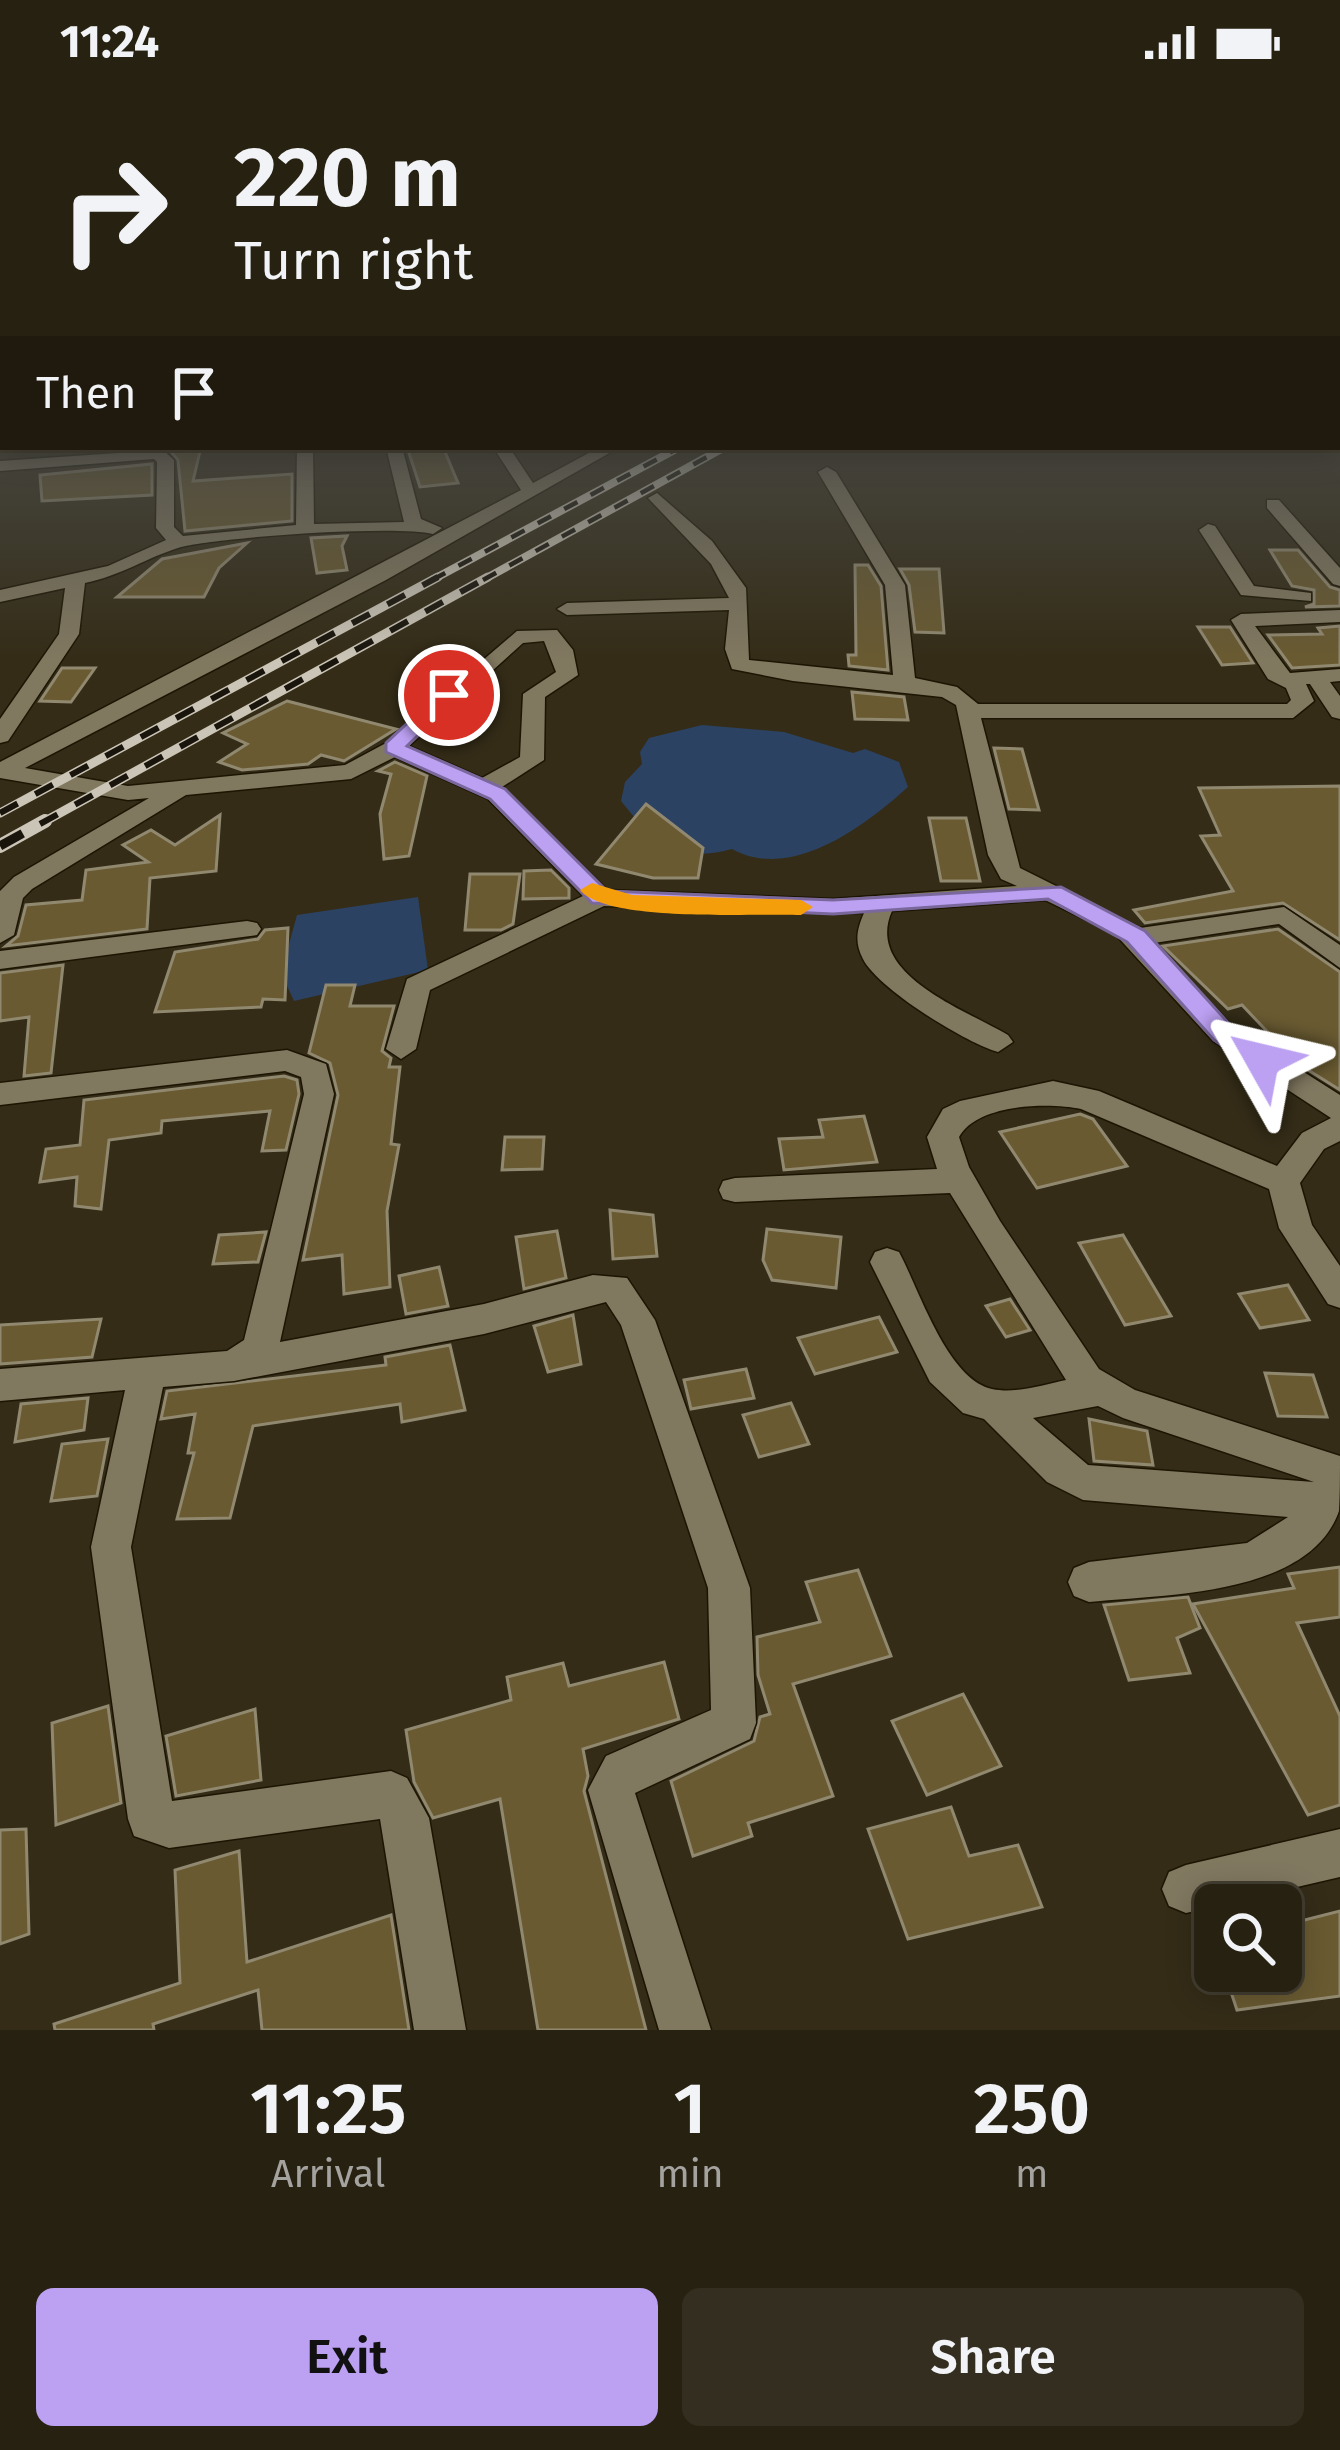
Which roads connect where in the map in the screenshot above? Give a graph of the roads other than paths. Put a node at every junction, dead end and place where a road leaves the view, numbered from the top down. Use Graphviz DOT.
graph roads {
  1 [pos="164,479"];
  2 [pos="305,479"];
  3 [pos="402,479"];
  4 [pos="522,479"];
  5 [pos="550,479"];
  6 [pos="831,479"];
  7 [pos="530,490"];
  8 [pos="657,498"];
  9 [pos="1273,504"];
  10 [pos="420,527"];
  11 [pos="463,528"];
  12 [pos="305,530"];
  13 [pos="1208,530"];
  14 [pos="178,542"];
  15 [pos="76,580"];
  16 [pos="1340,580"];
  17 [pos="1252,593"];
  18 [pos="0,596"];
  19 [pos="1340,598"];
  20 [pos="739,604"];
  21 [pos="567,609"];
  22 [pos="1340,616"];
  23 [pos="1241,620"];
  24 [pos="1340,675"];
  25 [pos="1316,676"];
  26 [pos="1292,683"];
  27 [pos="905,684"];
  28 [pos="968,711"];
  29 [pos="1340,712"];
  30 [pos="0,736"];
  31 [pos="394,748"];
  32 [pos="1,771"];
  33 [pos="486,786"];
  34 [pos="181,790"];
  35 [pos="1052,892"];
  36 [pos="601,898"];
  37 [pos="882,904"];
  38 [pos="247,929"];
  39 [pos="0,935"];
  40 [pos="1136,937"];
  41 [pos="1340,959"];
  42 [pos="0,960"];
  43 [pos="998,1042"];
  44 [pos="401,1049"];
  45 [pos="0,1094"];
  46 [pos="1340,1110"];
  47 [pos="1340,1126"];
  48 [pos="960,1180"];
  49 [pos="1283,1182"];
  50 [pos="735,1190"];
  51 [pos="887,1262"];
  52 [pos="1340,1294"];
  53 [pos="234,1366"];
  54 [pos="147,1374"];
  55 [pos="0,1385"];
  56 [pos="1099,1390"];
  57 [pos="995,1406"];
  58 [pos="1334,1484"];
  59 [pos="1089,1582"];
  60 [pos="1340,1853"];
  61 [pos="1186,1889"];
  62 [pos="440,2030"];
  63 [pos="685,2030"];
  1 -- 14 [label="street"];
  2 -- 12 [label="street"];
  3 -- 10 [label="street"];
  4 -- 7 [label="street"];
  5 -- 7 [label="street"];
  6 -- 27 [label="street"];
  7 -- 11 [label="street"];
  8 -- 20 [label="street"];
  9 -- 16 [label="street"];
  10 -- 11 [label="street"];
  10 -- 12 [label="street"];
  11 -- 32 [label="street"];
  12 -- 14 [label="street"];
  13 -- 17 [label="street"];
  14 -- 15 [label="street"];
  15 -- 18 [label="street"];
  15 -- 30 [label="street"];
  17 -- 19 [label="street"];
  17 -- 23 [label="street"];
  20 -- 21 [label="street"];
  20 -- 27 [label="street"];
  22 -- 23 [label="street"];
  23 -- 26 [label="street"];
  24 -- 25 [label="street"];
  25 -- 26 [label="street"];
  25 -- 29 [label="street"];
  26 -- 28 [label="street"];
  27 -- 28 [label="street"];
  28 -- 35 [label="street"];
  31 -- 33 [label="street"];
  31 -- 33 [label="street"];
  31 -- 34 [label="street"];
  32 -- 34 [label="street"];
  33 -- 36 [label="street"];
  34 -- 39 [label="street"];
  35 -- 37 [label="street"];
  35 -- 40 [label="street"];
  36 -- 37 [label="street"];
  36 -- 44 [label="street"];
  37 -- 43 [label="street"];
  38 -- 42 [label="street"];
  40 -- 41 [label="street"];
  40 -- 46 [label="street"];
  45 -- 53 [label="street"];
  47 -- 49 [label="street"];
  48 -- 49 [label="street"];
  48 -- 50 [label="street"];
  48 -- 56 [label="street"];
  49 -- 52 [label="street"];
  51 -- 57 [label="street"];
  53 -- 54 [label="street"];
  53 -- 63 [label="street"];
  54 -- 55 [label="street"];
  54 -- 62 [label="street"];
  56 -- 57 [label="street"];
  56 -- 58 [label="street"];
  57 -- 58 [label="street"];
  58 -- 59 [label="street"];
  60 -- 61 [label="street"];
}
